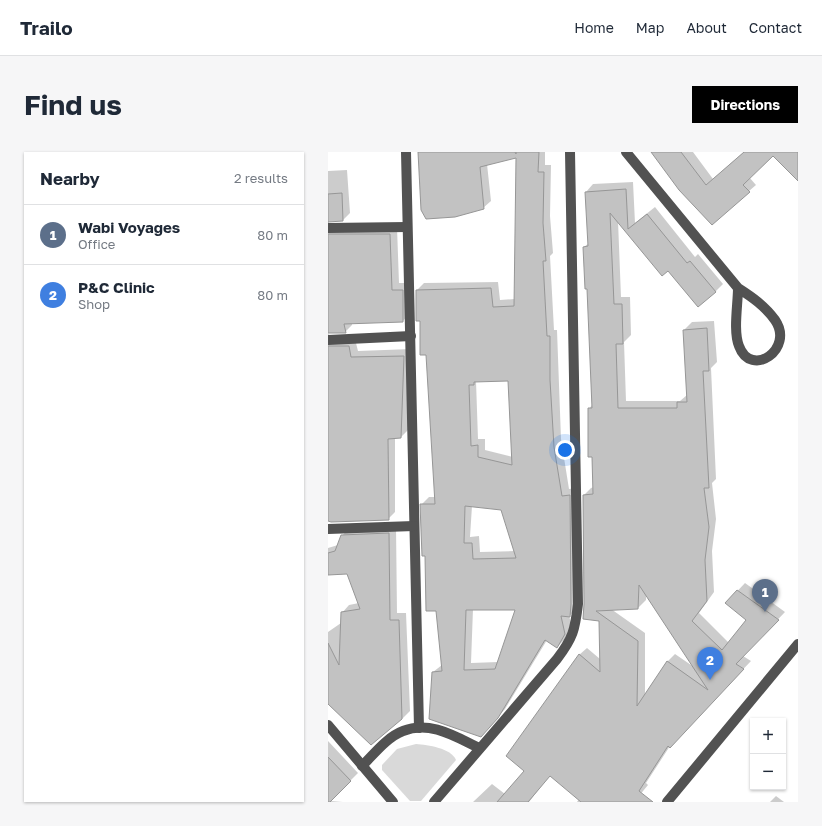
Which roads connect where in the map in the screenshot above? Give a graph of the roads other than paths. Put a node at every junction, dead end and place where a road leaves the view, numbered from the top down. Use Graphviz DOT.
graph roads {
  1 [pos="406,152"];
  2 [pos="570,152"];
  3 [pos="626,152"];
  4 [pos="407,227"];
  5 [pos="328,228"];
  6 [pos="738,288"];
  7 [pos="411,336"];
  8 [pos="328,340"];
  9 [pos="414,526"];
  10 [pos="328,529"];
  11 [pos="798,644"];
  12 [pos="328,725"];
  13 [pos="419,728"];
  14 [pos="479,748"];
  15 [pos="362,766"];
  16 [pos="393,802"];
  17 [pos="434,802"];
  18 [pos="667,802"];
  1 -- 4 [label="street"];
  2 -- 14 [label="street"];
  3 -- 6 [label="street"];
  4 -- 5 [label="street"];
  4 -- 7 [label="street"];
  6 -- 6 [label="street"];
  7 -- 8 [label="street"];
  7 -- 9 [label="street"];
  9 -- 10 [label="street"];
  9 -- 13 [label="street"];
  11 -- 18 [label="street"];
  12 -- 15 [label="street"];
  13 -- 14 [label="street"];
  13 -- 15 [label="street"];
  14 -- 17 [label="street"];
  15 -- 16 [label="street"];
}
